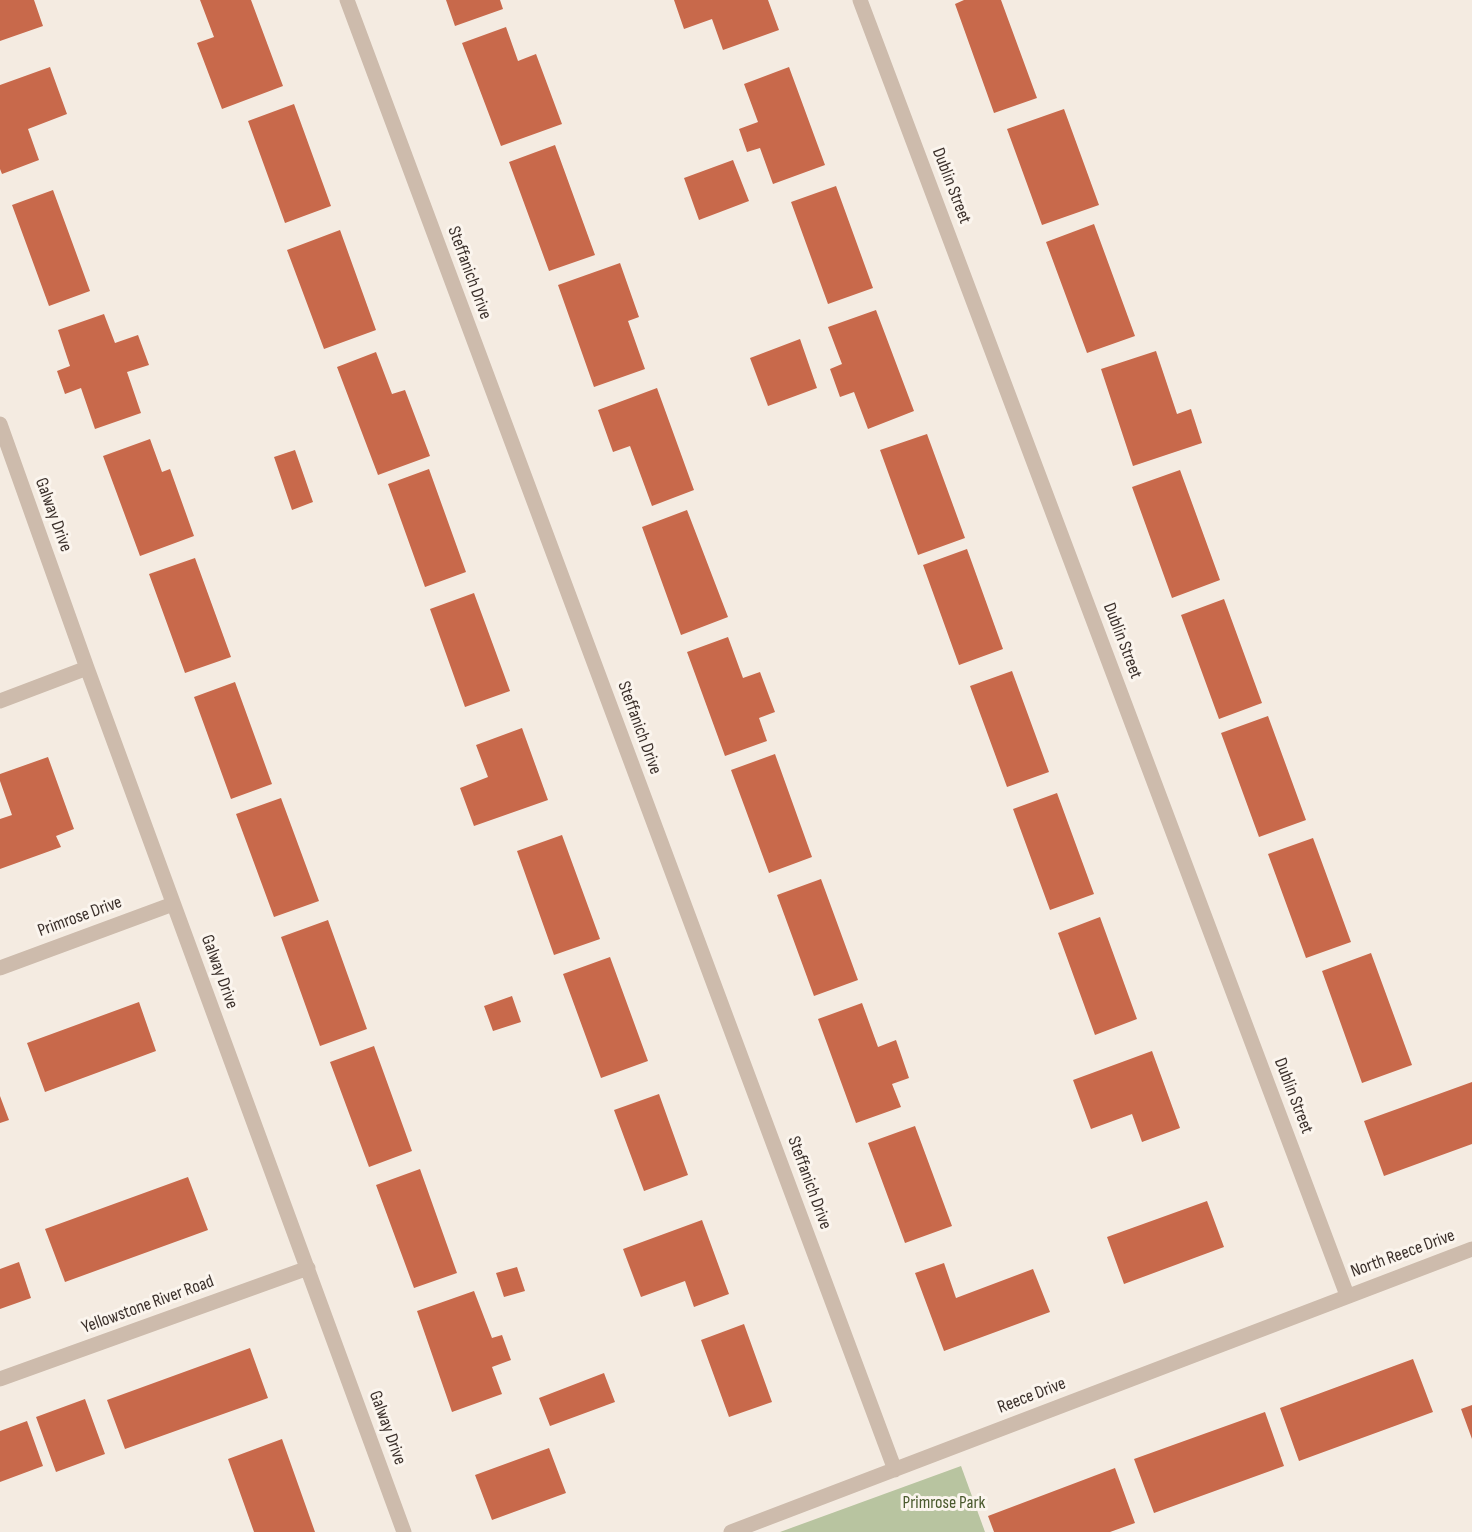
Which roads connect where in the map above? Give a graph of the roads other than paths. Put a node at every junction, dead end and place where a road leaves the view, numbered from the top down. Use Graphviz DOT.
graph roads {
  1 [pos="346,0"];
  2 [pos="860,0"];
  3 [pos="0,424"];
  4 [pos="87,668"];
  5 [pos="0,701"];
  6 [pos="173,904"];
  7 [pos="0,968"];
  8 [pos="1472,1249"];
  9 [pos="308,1268"];
  10 [pos="1347,1295"];
  11 [pos="0,1379"];
  12 [pos="895,1470"];
  13 [pos="405,1532"];
  14 [pos="731,1532"];
  1 -- 12 [label="street, Steffanich Drive"];
  2 -- 10 [label="street, Dublin Street"];
  3 -- 4 [label="street, Galway Drive"];
  4 -- 5 [label="street"];
  4 -- 6 [label="street, Galway Drive"];
  6 -- 7 [label="street, Primrose Drive"];
  6 -- 9 [label="street, Galway Drive"];
  8 -- 10 [label="street, North Reece Drive"];
  9 -- 11 [label="street, Yellowstone River Road"];
  9 -- 13 [label="street, Galway Drive"];
  10 -- 12 [label="street, Reece Drive"];
  12 -- 14 [label="street, Reece Drive"];
}
